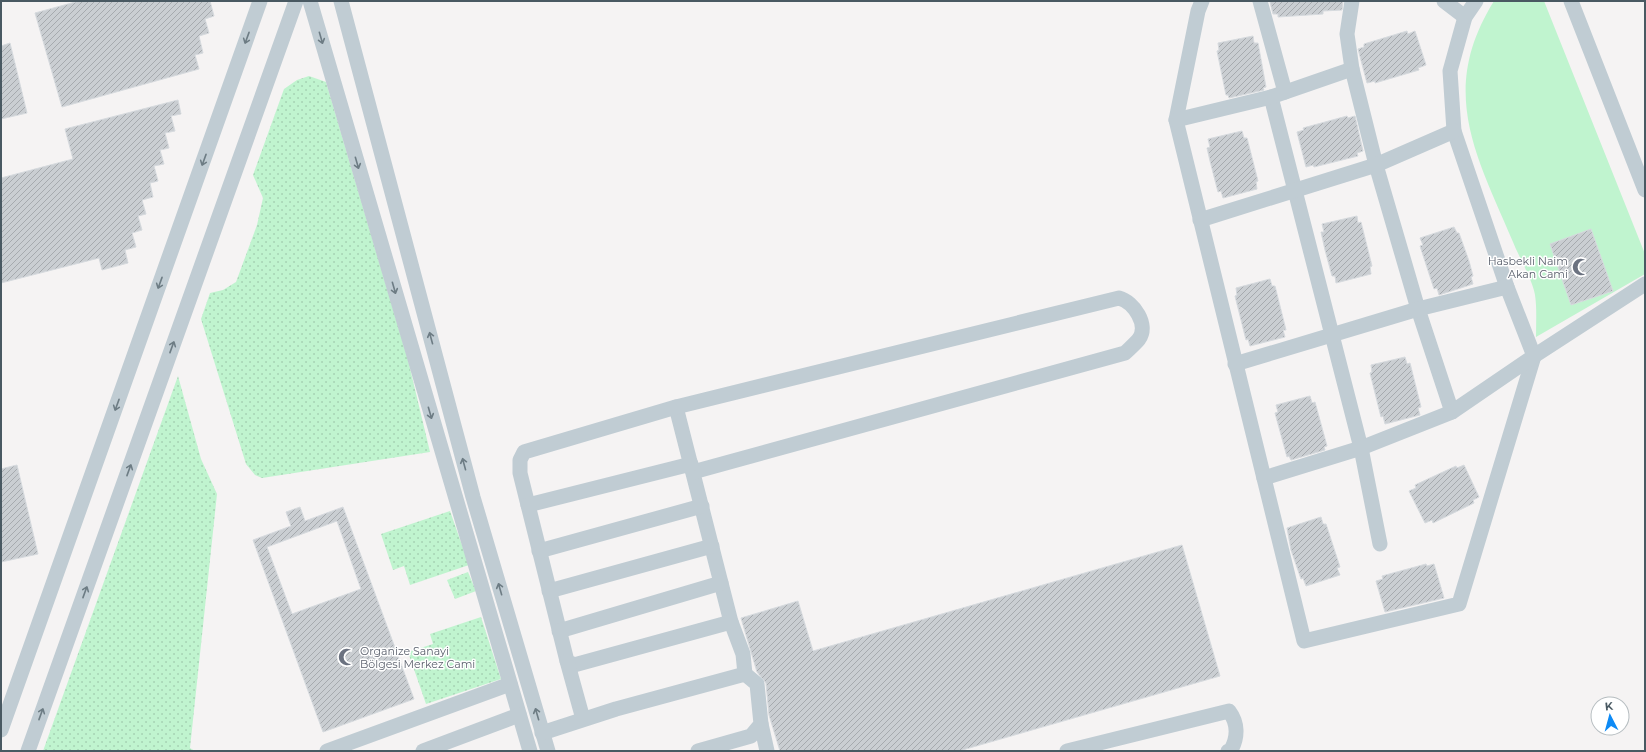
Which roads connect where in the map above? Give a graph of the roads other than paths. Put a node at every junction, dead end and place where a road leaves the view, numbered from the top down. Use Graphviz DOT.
graph roads {
  1 [pos="260,1"];
  2 [pos="296,1"];
  3 [pos="310,1"];
  4 [pos="341,1"];
  5 [pos="1202,1"];
  6 [pos="1260,1"];
  7 [pos="1352,1"];
  8 [pos="1444,1"];
  9 [pos="1476,1"];
  10 [pos="1570,1"];
  11 [pos="1465,17"];
  12 [pos="1352,69"];
  13 [pos="1285,92"];
  14 [pos="1271,97"];
  15 [pos="1176,120"];
  16 [pos="1454,131"];
  17 [pos="1376,165"];
  18 [pos="1644,185"];
  19 [pos="1294,191"];
  20 [pos="1200,220"];
  21 [pos="1645,284"];
  22 [pos="1507,287"];
  23 [pos="1418,310"];
  24 [pos="1332,335"];
  25 [pos="1534,356"];
  26 [pos="1235,364"];
  27 [pos="676,407"];
  28 [pos="1452,412"];
  29 [pos="1361,448"];
  30 [pos="692,468"];
  31 [pos="1264,478"];
  32 [pos="528,506"];
  33 [pos="702,506"];
  34 [pos="1380,544"];
  35 [pos="712,546"];
  36 [pos="539,551"];
  37 [pos="721,583"];
  38 [pos="549,590"];
  39 [pos="731,622"];
  40 [pos="559,631"];
  41 [pos="566,661"];
  42 [pos="745,674"];
  43 [pos="510,684"];
  44 [pos="519,716"];
  45 [pos="583,719"];
  46 [pos="761,724"];
  47 [pos="1,730"];
  48 [pos="542,733"];
  49 [pos="28,751"];
  50 [pos="327,751"];
  51 [pos="424,751"];
  52 [pos="530,751"];
  53 [pos="548,751"];
  54 [pos="698,751"];
  55 [pos="767,751"];
  56 [pos="1067,751"];
  57 [pos="1228,751"];
  1 -- 47 [label="street, one-way"];
  49 -- 2 [label="street, one-way"];
  3 -- 43 [label="street, one-way"];
  48 -- 4 [label="street, one-way"];
  5 -- 15 [label="street"];
  6 -- 13 [label="street"];
  7 -- 12 [label="street"];
  8 -- 11 [label="street"];
  9 -- 11 [label="street"];
  10 -- 18 [label="street"];
  11 -- 16 [label="street"];
  12 -- 13 [label="street"];
  12 -- 17 [label="street"];
  13 -- 14 [label="street"];
  14 -- 15 [label="street"];
  14 -- 19 [label="street"];
  15 -- 20 [label="street"];
  16 -- 17 [label="street"];
  16 -- 22 [label="street"];
  17 -- 19 [label="street"];
  17 -- 23 [label="street"];
  19 -- 20 [label="street"];
  19 -- 24 [label="street"];
  20 -- 26 [label="street"];
  21 -- 25 [label="street"];
  22 -- 23 [label="street"];
  22 -- 25 [label="street"];
  23 -- 24 [label="street"];
  23 -- 28 [label="street"];
  24 -- 26 [label="street"];
  24 -- 29 [label="street"];
  25 -- 28 [label="street"];
  25 -- 31 [label="street"];
  26 -- 31 [label="street"];
  27 -- 30 [label="street"];
  27 -- 30 [label="street"];
  27 -- 32 [label="street"];
  28 -- 29 [label="street"];
  29 -- 31 [label="street"];
  29 -- 34 [label="street"];
  30 -- 32 [label="street"];
  30 -- 33 [label="street"];
  32 -- 36 [label="street"];
  33 -- 35 [label="street"];
  33 -- 36 [label="street"];
  35 -- 37 [label="street"];
  35 -- 38 [label="street"];
  36 -- 38 [label="street"];
  37 -- 39 [label="street"];
  37 -- 40 [label="street"];
  38 -- 40 [label="street"];
  39 -- 41 [label="street"];
  39 -- 42 [label="street"];
  40 -- 41 [label="street"];
  41 -- 45 [label="street"];
  42 -- 45 [label="street"];
  42 -- 46 [label="street"];
  43 -- 44 [label="street"];
  43 -- 50 [label="street"];
  44 -- 51 [label="street"];
  44 -- 52 [label="street"];
  45 -- 48 [label="street"];
  46 -- 54 [label="street"];
  46 -- 55 [label="street"];
  48 -- 53 [label="street"];
  56 -- 57 [label="street"];
}
